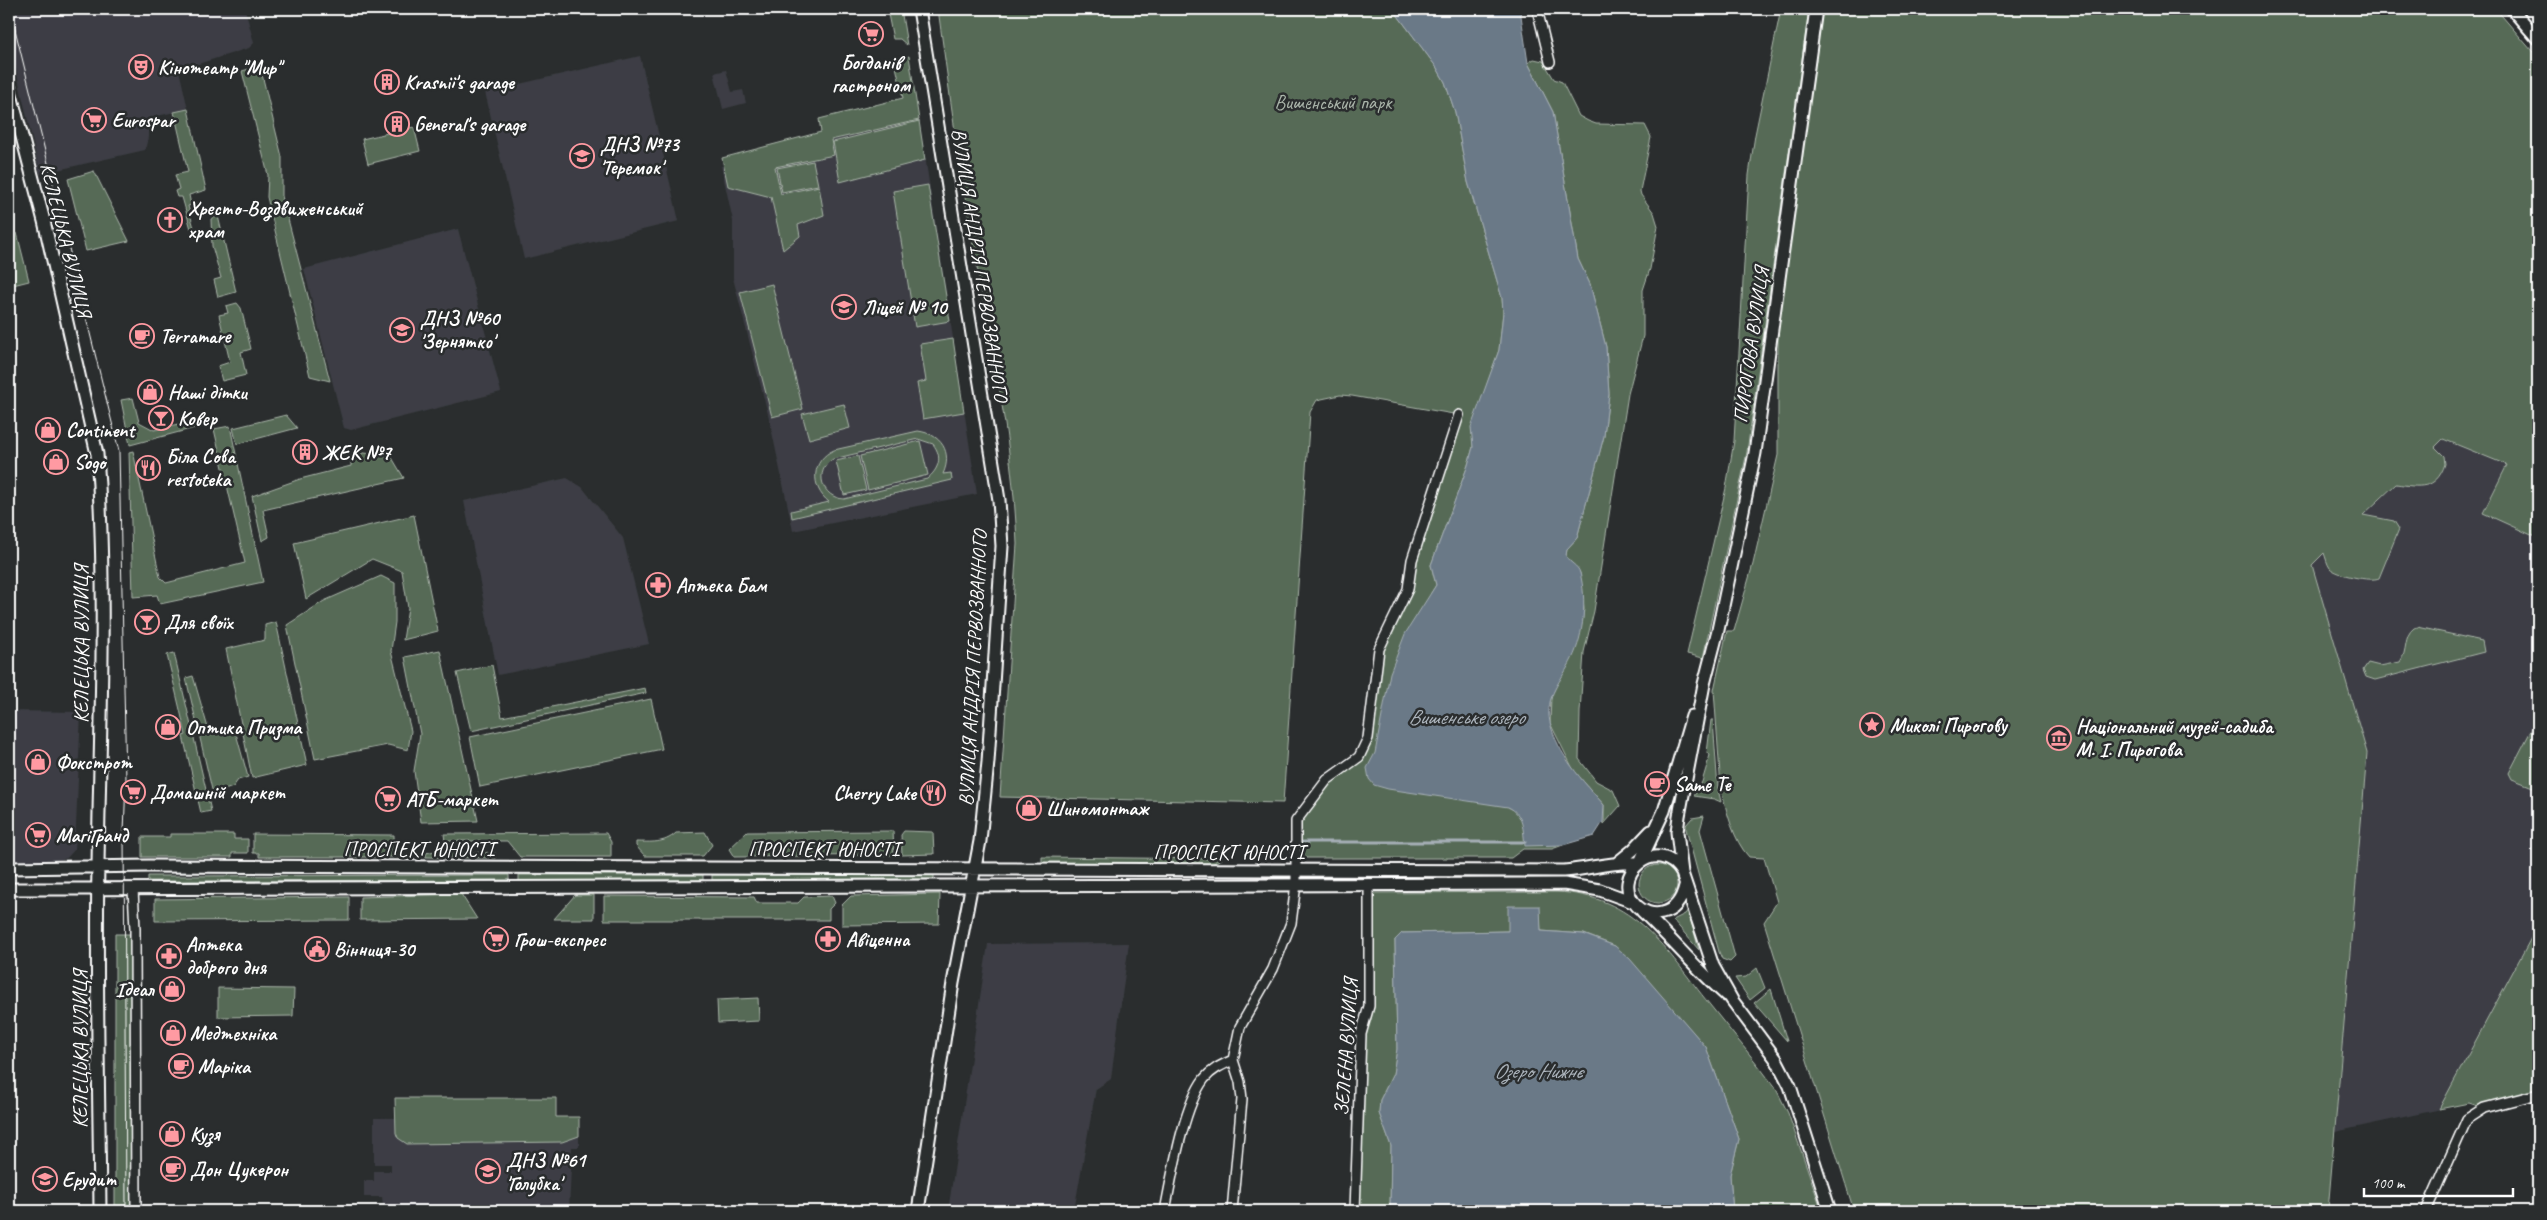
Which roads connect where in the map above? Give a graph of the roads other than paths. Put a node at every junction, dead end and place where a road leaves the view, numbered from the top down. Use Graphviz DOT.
graph roads {
  1 [pos="919,9"];
  2 [pos="1537,9"];
  3 [pos="1816,9"];
  4 [pos="2512,9"];
  5 [pos="2538,40"];
  6 [pos="1550,62"];
  7 [pos="9,87"];
  8 [pos="1459,415"];
  9 [pos="1704,684"];
  10 [pos="1659,822"];
  11 [pos="1617,863"];
  12 [pos="1639,863"];
  13 [pos="9,868"];
  14 [pos="98,868"];
  15 [pos="512,868"];
  16 [pos="708,868"];
  17 [pos="976,868"];
  18 [pos="1297,871"];
  19 [pos="1682,873"];
  20 [pos="1296,884"];
  21 [pos="1369,884"];
  22 [pos="972,886"];
  23 [pos="1686,886"];
  24 [pos="513,887"];
  25 [pos="708,887"];
  26 [pos="132,888"];
  27 [pos="9,889"];
  28 [pos="98,889"];
  29 [pos="1636,905"];
  30 [pos="1732,1000"];
  31 [pos="1233,1060"];
  32 [pos="2538,1094"];
  33 [pos="100,1211"];
  34 [pos="136,1211"];
  35 [pos="918,1211"];
  36 [pos="1165,1211"];
  37 [pos="1232,1211"];
  38 [pos="1356,1211"];
  39 [pos="1830,1211"];
  40 [pos="2426,1211"];
  1 -- 17 [label="main road, ВУЛИЦЯ АНДРІЯ ПЕРВОЗВАННОГО"];
  2 -- 6 [label="street"];
  3 -- 9 [label="main road, ПИРОГОВА ВУЛИЦЯ"];
  4 -- 5 [label="main road"];
  7 -- 14 [label="main road, КЕЛЕЦЬКА ВУЛИЦЯ"];
  8 -- 18 [label="street"];
  9 -- 10 [label="main road, ПИРОГОВА ВУЛИЦЯ"];
  9 -- 19 [label="main road, ПИРОГОВА ВУЛИЦЯ"];
  10 -- 11 [label="main road"];
  10 -- 12 [label="main road, ПИРОГОВА ВУЛИЦЯ"];
  11 -- 12 [label="main road, ПРОСПЕКТ ЮНОСТІ"];
  11 -- 18 [label="main road, ПРОСПЕКТ ЮНОСТІ"];
  12 -- 19 [label="main road"];
  12 -- 29 [label="main road"];
  13 -- 14 [label="main road, ПРОСПЕКТ ЮНОСТІ"];
  14 -- 15 [label="main road, ПРОСПЕКТ ЮНОСТІ"];
  14 -- 28 [label="main road, КЕЛЕЦЬКА ВУЛИЦЯ"];
  15 -- 16 [label="main road, ПРОСПЕКТ ЮНОСТІ"];
  15 -- 24 [label="main road"];
  16 -- 17 [label="main road, ПРОСПЕКТ ЮНОСТІ"];
  16 -- 25 [label="main road"];
  17 -- 18 [label="main road, ПРОСПЕКТ ЮНОСТІ"];
  17 -- 22 [label="main road, ВУЛИЦЯ АНДРІЯ ПЕРВОЗВАННОГО"];
  18 -- 20 [label="street"];
  19 -- 23 [label="main road"];
  20 -- 21 [label="main road, ПРОСПЕКТ ЮНОСТІ"];
  20 -- 22 [label="main road, ПРОСПЕКТ ЮНОСТІ"];
  20 -- 31 [label="street"];
  21 -- 29 [label="main road, ПРОСПЕКТ ЮНОСТІ"];
  21 -- 38 [label="street, ЗЕЛЕНА ВУЛИЦЯ"];
  22 -- 25 [label="main road, ПРОСПЕКТ ЮНОСТІ"];
  22 -- 35 [label="main road, ВУЛИЦЯ АНДРІЯ ПЕРВОЗВАННОГО"];
  23 -- 29 [label="main road"];
  23 -- 30 [label="main road"];
  24 -- 25 [label="main road, ПРОСПЕКТ ЮНОСТІ"];
  24 -- 26 [label="main road, ПРОСПЕКТ ЮНОСТІ"];
  26 -- 28 [label="main road, ПРОСПЕКТ ЮНОСТІ"];
  26 -- 34 [label="street"];
  27 -- 28 [label="main road, ПРОСПЕКТ ЮНОСТІ"];
  28 -- 33 [label="main road, КЕЛЕЦЬКА ВУЛИЦЯ"];
  29 -- 30 [label="main road"];
  30 -- 39 [label="main road"];
  31 -- 36 [label="street"];
  31 -- 37 [label="street"];
  32 -- 40 [label="street"];
}
